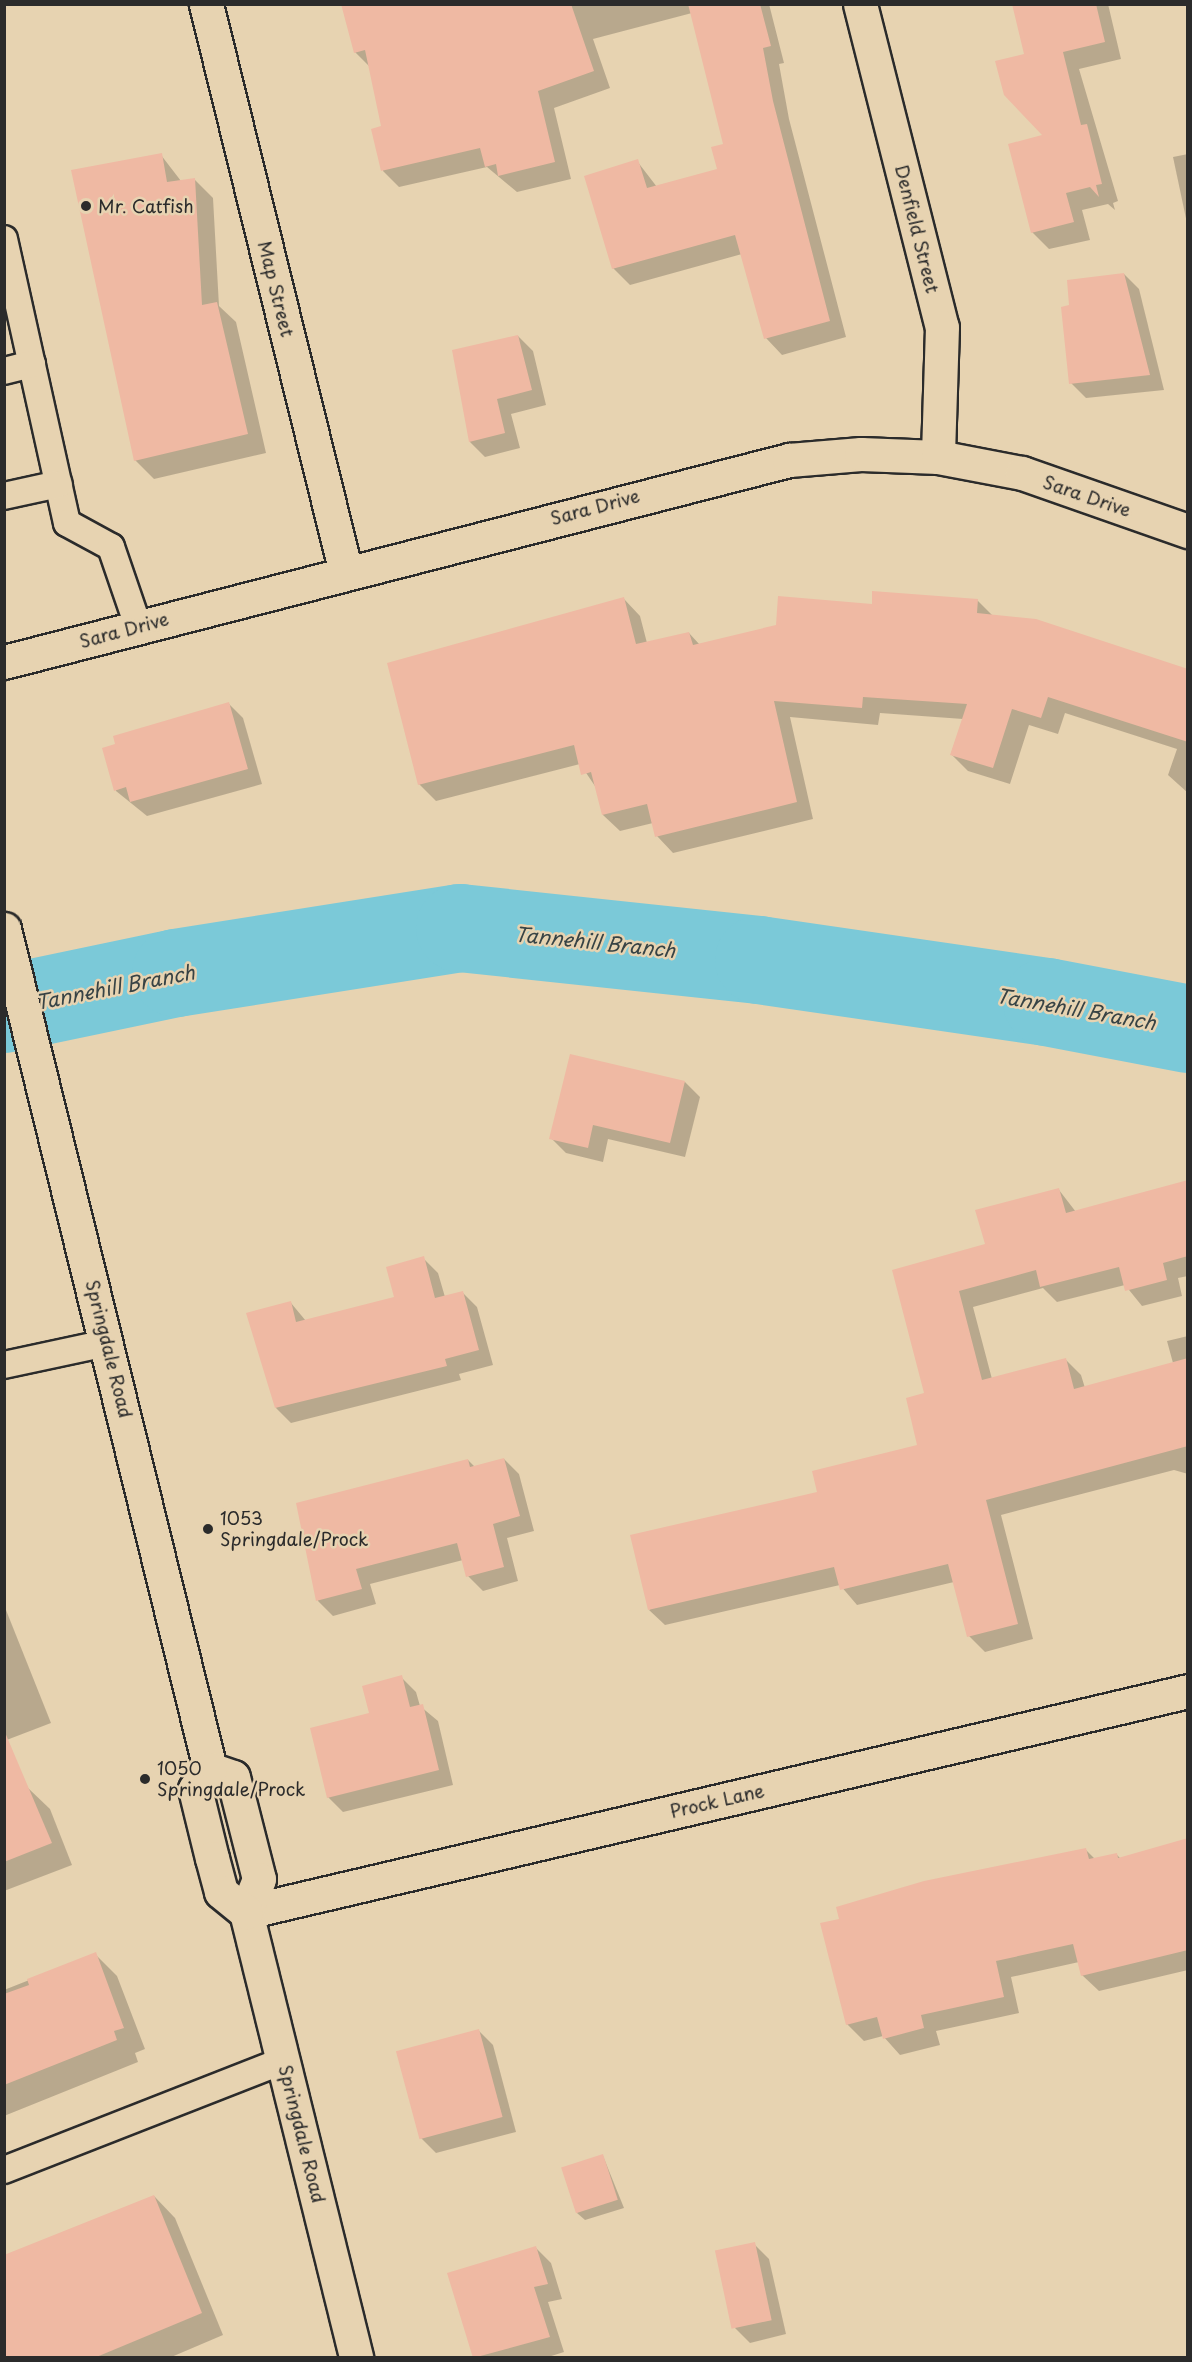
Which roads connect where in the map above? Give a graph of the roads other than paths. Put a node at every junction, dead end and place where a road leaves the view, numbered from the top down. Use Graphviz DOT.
graph roads {
  1 [pos="206,4"];
  2 [pos="860,4"];
  3 [pos="4,239"];
  4 [pos="32,364"];
  5 [pos="4,370"];
  6 [pos="938,457"];
  7 [pos="59,484"];
  8 [pos="4,496"];
  9 [pos="1188,531"];
  10 [pos="346,573"];
  11 [pos="138,626"];
  12 [pos="4,662"];
  13 [pos="4,929"];
  14 [pos="107,1343"];
  15 [pos="4,1365"];
  16 [pos="1188,1690"];
  17 [pos="246,1912"];
  18 [pos="285,2060"];
  19 [pos="4,2170"];
  20 [pos="356,2358"];
  1 -- 10 [label="street, Map Street"];
  2 -- 6 [label="street, Denfield Street"];
  3 -- 4 [label="lane"];
  4 -- 5 [label="lane"];
  4 -- 7 [label="lane"];
  6 -- 9 [label="street, Sara Drive"];
  6 -- 10 [label="street, Sara Drive"];
  7 -- 8 [label="lane"];
  7 -- 11 [label="lane"];
  10 -- 11 [label="street, Sara Drive"];
  11 -- 12 [label="street, Sara Drive"];
  13 -- 14 [label="street, Springdale Road"];
  14 -- 15 [label="lane"];
  14 -- 17 [label="street, Springdale Road"];
  16 -- 17 [label="street, Prock Lane"];
  17 -- 18 [label="street, Springdale Road"];
  18 -- 19 [label="lane"];
  18 -- 20 [label="street, Springdale Road"];
}
